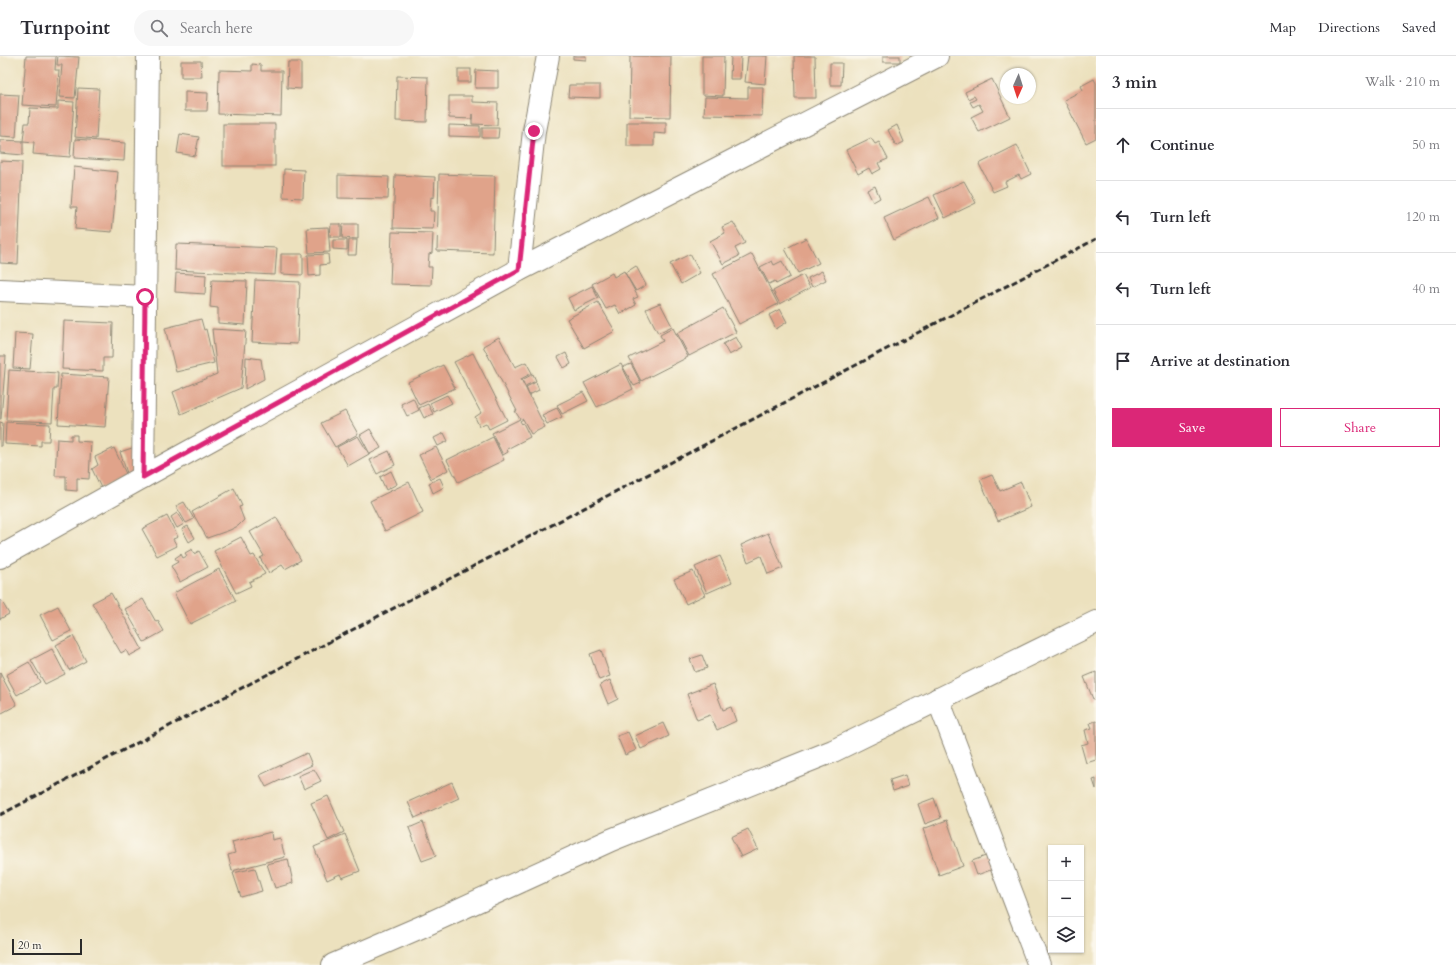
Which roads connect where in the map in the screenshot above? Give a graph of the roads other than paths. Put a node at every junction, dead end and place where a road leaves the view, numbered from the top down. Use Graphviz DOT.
graph roads {
  1 [pos="148,56"];
  2 [pos="548,56"];
  3 [pos="936,56"];
  4 [pos="519,270"];
  5 [pos="0,290"];
  6 [pos="145,297"];
  7 [pos="143,477"];
  8 [pos="0,542"];
  9 [pos="27,542"];
  10 [pos="0,557"];
  11 [pos="1096,622"];
  12 [pos="938,699"];
  13 [pos="333,965"];
  14 [pos="1039,965"];
  1 -- 6 [label="street"];
  2 -- 4 [label="street"];
  3 -- 4 [label="street"];
  4 -- 7 [label="street"];
  5 -- 6 [label="street"];
  6 -- 7 [label="street"];
  7 -- 9 [label="street"];
  8 -- 9 [label="street"];
  9 -- 10 [label="street"];
  11 -- 12 [label="street"];
  12 -- 13 [label="street"];
  12 -- 14 [label="street"];
}
